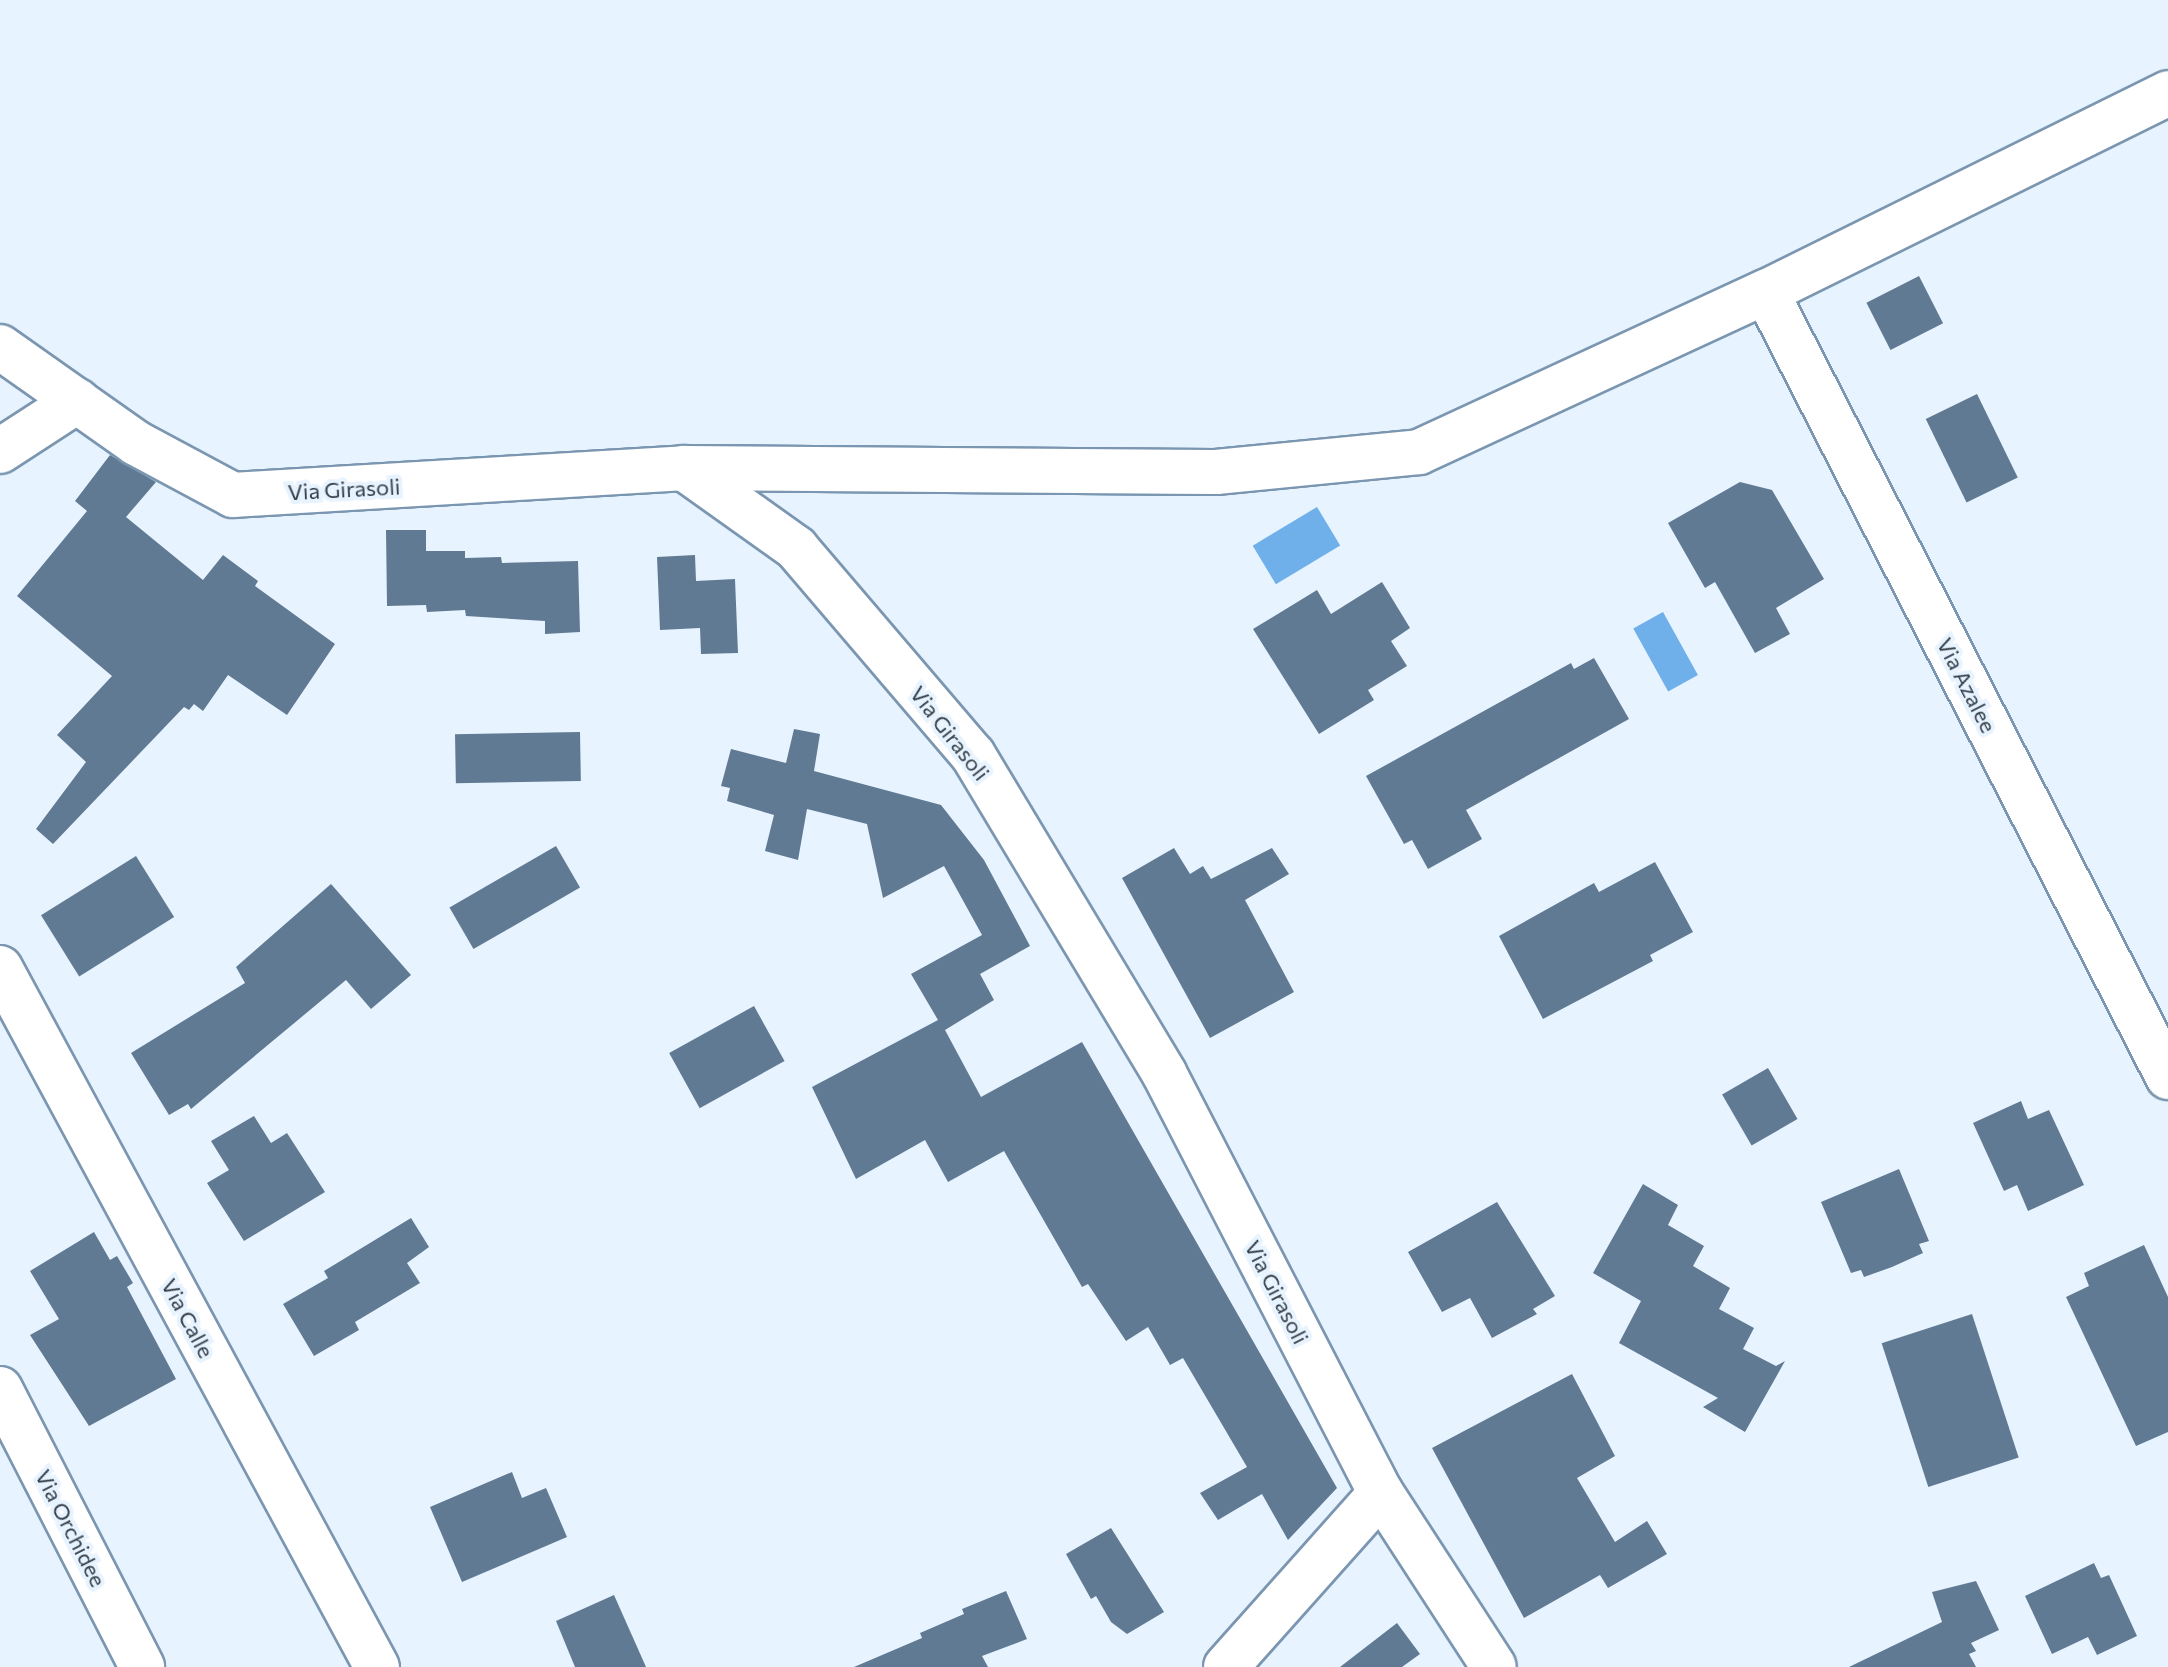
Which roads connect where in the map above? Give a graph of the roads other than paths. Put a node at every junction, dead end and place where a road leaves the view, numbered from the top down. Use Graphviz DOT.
graph roads {
  1 [pos="2168,93"];
  2 [pos="1766,292"];
  3 [pos="0,347"];
  4 [pos="77,401"];
  5 [pos="0,451"];
  6 [pos="684,468"];
  7 [pos="0,968"];
  8 [pos="2168,1077"];
  9 [pos="0,1389"];
  10 [pos="1381,1493"];
  11 [pos="142,1667"];
  12 [pos="377,1667"];
  13 [pos="1226,1667"];
  14 [pos="1494,1667"];
  1 -- 2 [label="street"];
  2 -- 6 [label="street"];
  2 -- 8 [label="street, Via Azalee"];
  3 -- 4 [label="street, Via Girasoli"];
  4 -- 5 [label="street"];
  4 -- 6 [label="street, Via Girasoli"];
  6 -- 10 [label="street, Via Girasoli"];
  7 -- 12 [label="street, Via Calle"];
  9 -- 11 [label="street, Via Orchidee"];
  10 -- 13 [label="street"];
  10 -- 14 [label="street, Via Girasoli"];
}
